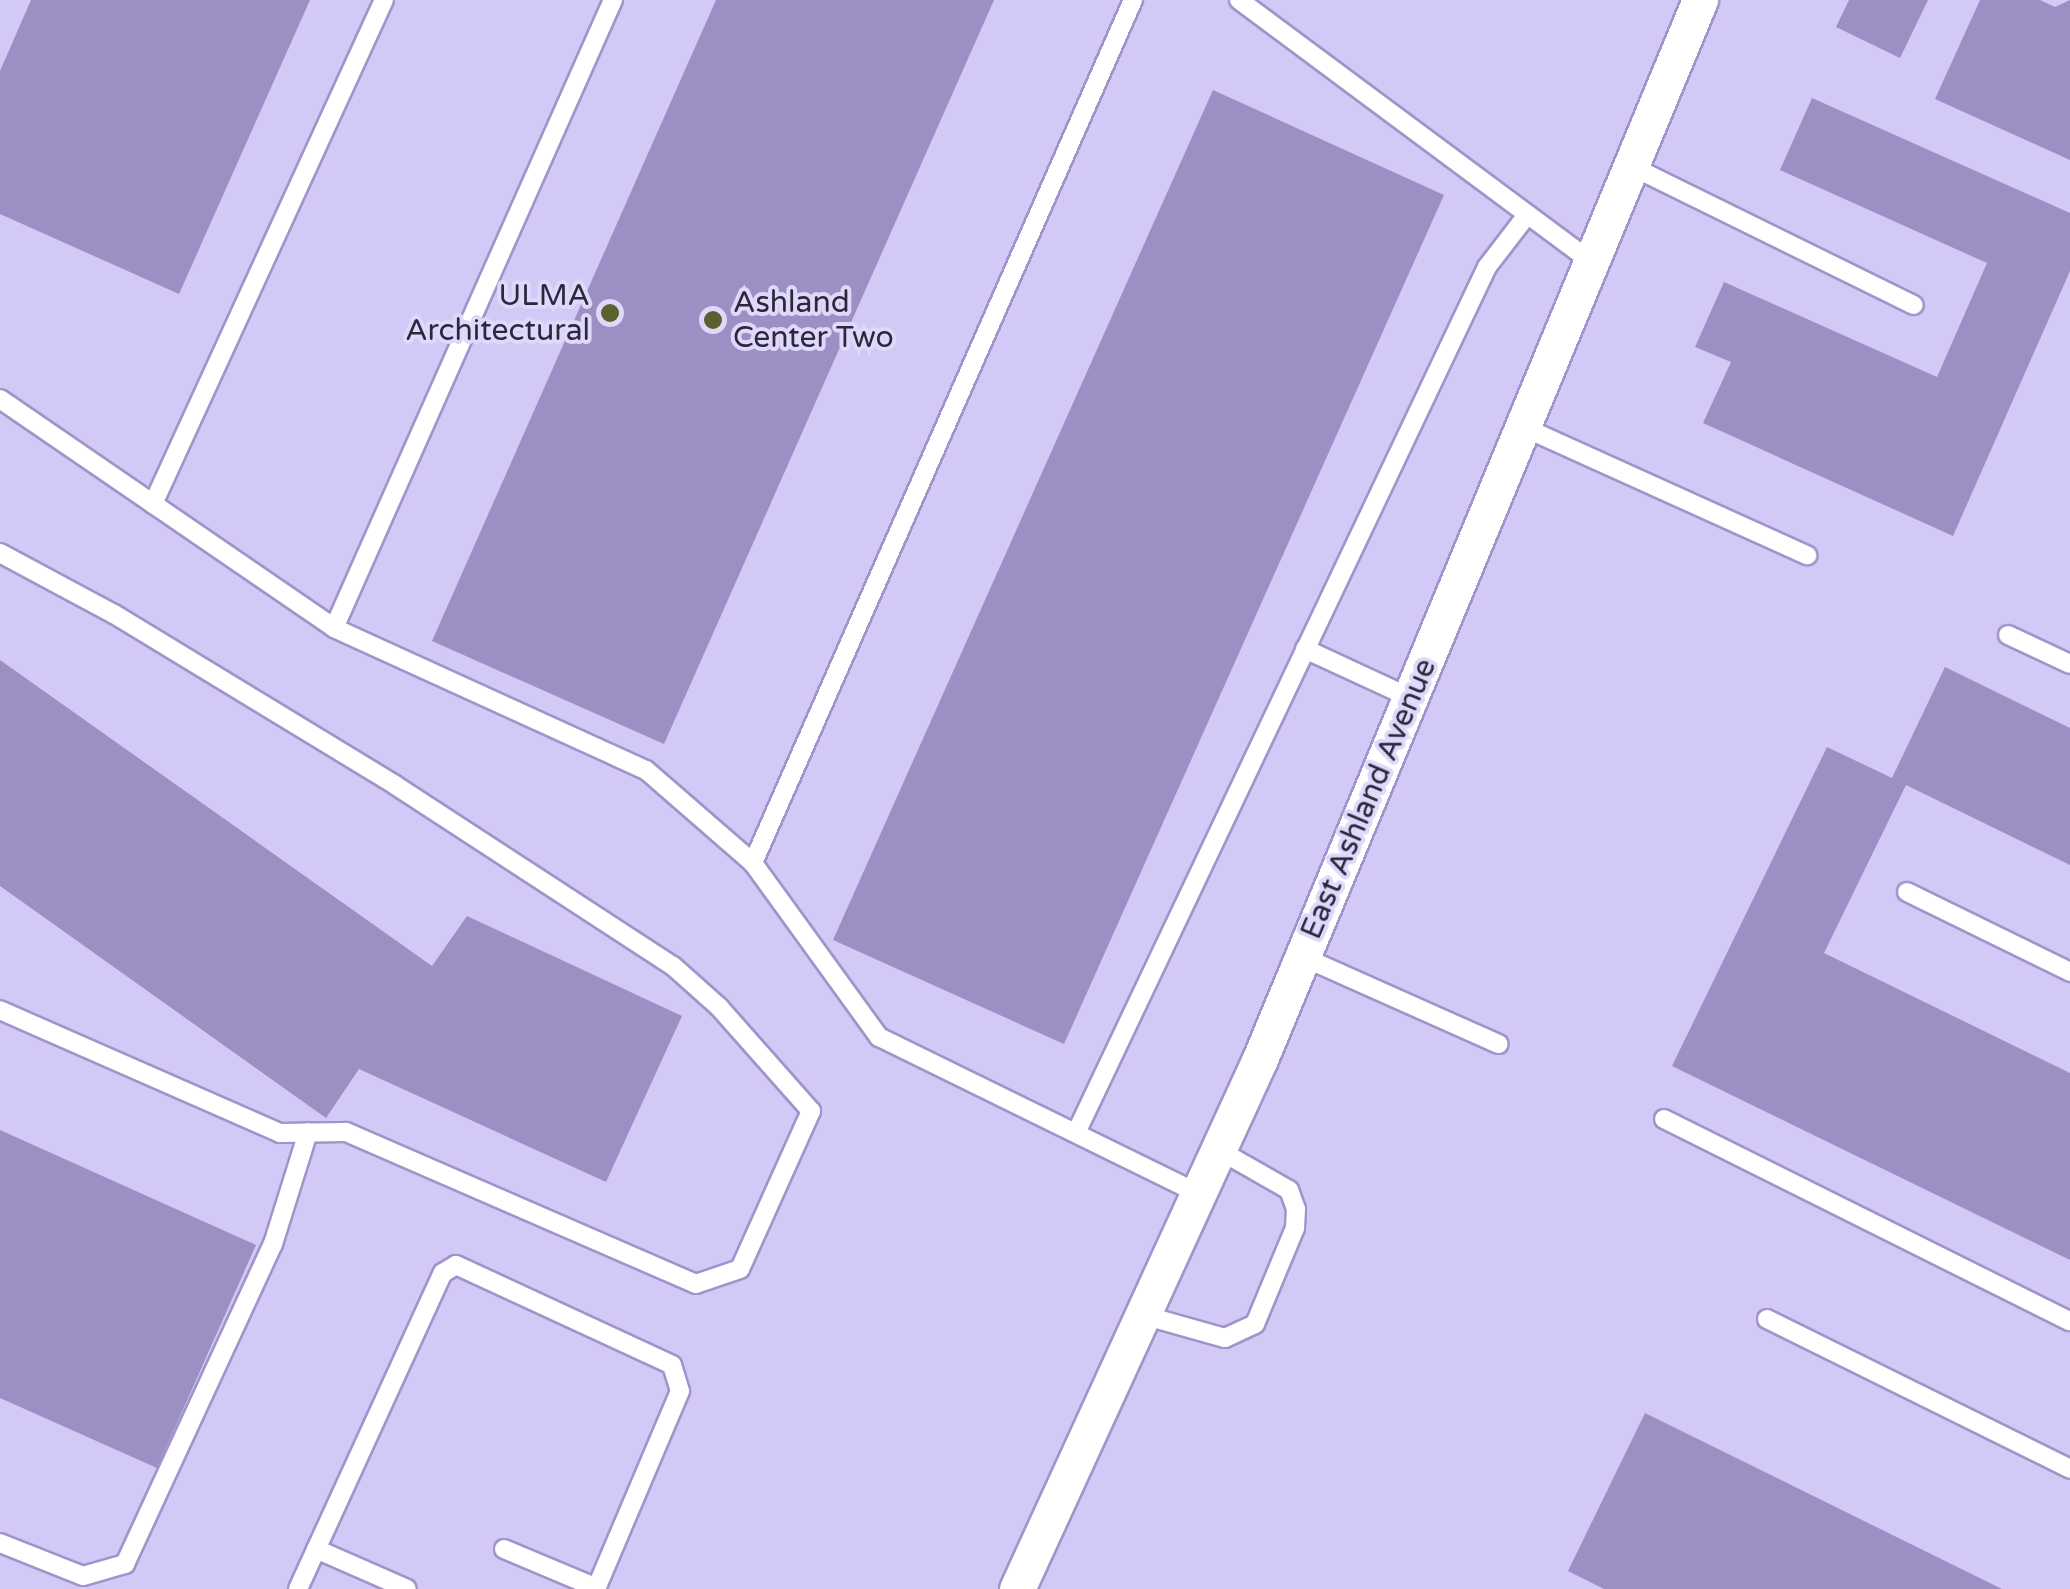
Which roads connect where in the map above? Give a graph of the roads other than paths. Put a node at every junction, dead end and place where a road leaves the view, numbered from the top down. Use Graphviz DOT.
graph roads {
  1 [pos="384,0"];
  2 [pos="614,0"];
  3 [pos="1132,0"];
  4 [pos="1239,0"];
  5 [pos="1700,0"];
  6 [pos="1631,166"];
  7 [pos="1527,214"];
  8 [pos="1592,262"];
  9 [pos="1914,305"];
  10 [pos="0,399"];
  11 [pos="1523,427"];
  12 [pos="153,504"];
  13 [pos="0,553"];
  14 [pos="1807,555"];
  15 [pos="334,628"];
  16 [pos="2008,635"];
  17 [pos="1305,649"];
  18 [pos="2070,664"];
  19 [pos="1411,698"];
  20 [pos="753,863"];
  21 [pos="1907,892"];
  22 [pos="1302,957"];
  23 [pos="2070,972"];
  24 [pos="0,1010"];
  25 [pos="1498,1044"];
  26 [pos="1664,1119"];
  27 [pos="308,1132"];
  28 [pos="1076,1133"];
  29 [pos="1219,1150"];
  30 [pos="1198,1194"];
  31 [pos="1144,1315"];
  32 [pos="1767,1318"];
  33 [pos="2070,1321"];
  34 [pos="2070,1470"];
  35 [pos="0,1543"];
  36 [pos="316,1549"];
  37 [pos="504,1549"];
  38 [pos="596,1588"];
  39 [pos="298,1589"];
  40 [pos="407,1589"];
  41 [pos="1018,1589"];
  1 -- 12 [label="lane"];
  2 -- 15 [label="lane"];
  3 -- 20 [label="lane"];
  4 -- 7 [label="lane"];
  5 -- 6 [label="street, East Ashland Avenue"];
  6 -- 8 [label="street, East Ashland Avenue"];
  6 -- 9 [label="lane"];
  7 -- 8 [label="lane"];
  7 -- 17 [label="lane"];
  8 -- 11 [label="street, East Ashland Avenue"];
  10 -- 12 [label="lane"];
  11 -- 14 [label="lane"];
  11 -- 19 [label="street, East Ashland Avenue"];
  12 -- 15 [label="lane"];
  13 -- 27 [label="lane"];
  15 -- 20 [label="lane"];
  16 -- 18 [label="lane"];
  17 -- 19 [label="lane"];
  17 -- 28 [label="lane"];
  19 -- 22 [label="street, East Ashland Avenue"];
  20 -- 28 [label="lane"];
  21 -- 23 [label="lane"];
  22 -- 25 [label="lane"];
  22 -- 29 [label="street, East Ashland Avenue"];
  24 -- 27 [label="lane"];
  26 -- 33 [label="lane"];
  27 -- 35 [label="lane"];
  28 -- 30 [label="lane"];
  29 -- 30 [label="street, East Ashland Avenue"];
  29 -- 31 [label="lane"];
  30 -- 31 [label="street, East Ashland Avenue"];
  31 -- 41 [label="street, East Ashland Avenue"];
  32 -- 34 [label="lane"];
  36 -- 38 [label="lane"];
  36 -- 39 [label="lane"];
  36 -- 40 [label="lane"];
  37 -- 38 [label="lane"];
}
